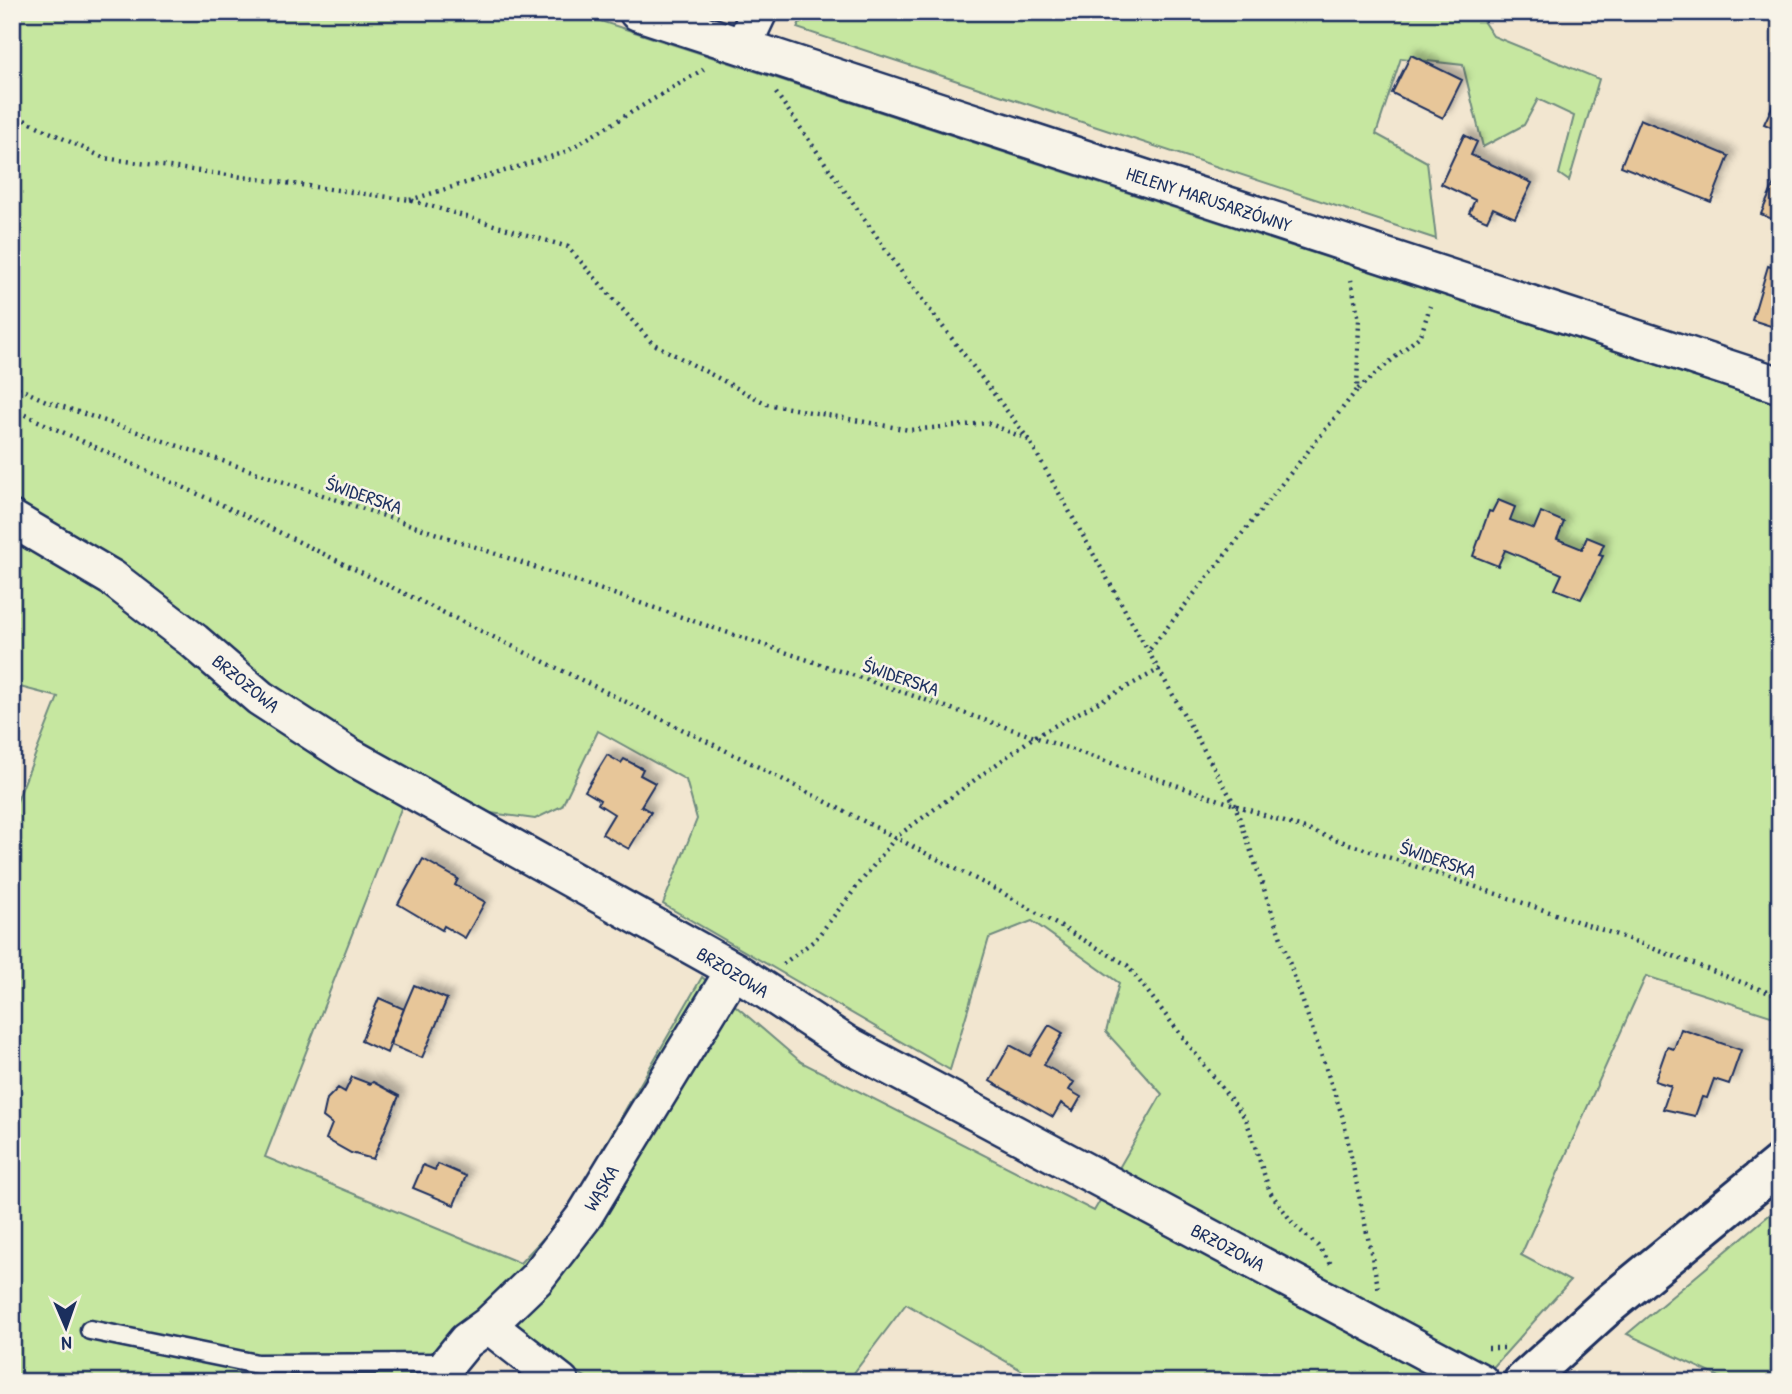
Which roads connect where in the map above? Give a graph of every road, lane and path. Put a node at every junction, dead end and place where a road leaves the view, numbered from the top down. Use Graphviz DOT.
graph roads {
  1 [pos="637,12"];
  2 [pos="759,12"];
  3 [pos="743,46"];
  4 [pos="774,90"];
  5 [pos="12,114"];
  6 [pos="410,200"];
  7 [pos="1343,243"];
  8 [pos="1440,275"];
  9 [pos="12,386"];
  10 [pos="1780,386"];
  11 [pos="1357,390"];
  12 [pos="12,409"];
  13 [pos="1029,440"];
  14 [pos="12,519"];
  15 [pos="1150,649"];
  16 [pos="1160,669"];
  17 [pos="1034,737"];
  18 [pos="1235,805"];
  19 [pos="896,837"];
  20 [pos="745,977"];
  21 [pos="1780,997"];
  22 [pos="1780,1164"];
  23 [pos="1335,1269"];
  24 [pos="1371,1324"];
  25 [pos="488,1325"];
  26 [pos="90,1330"];
  27 [pos="444,1372"];
  28 [pos="561,1382"];
  29 [pos="1481,1382"];
  30 [pos="1522,1382"];
  1 -- 3 [label="street, HELENY MARUSARZÓWNY"];
  2 -- 3 [label="street"];
  3 -- 6 [label="path"];
  3 -- 7 [label="street, HELENY MARUSARZÓWNY"];
  4 -- 13 [label="path"];
  5 -- 6 [label="path"];
  6 -- 13 [label="path"];
  7 -- 8 [label="street, HELENY MARUSARZÓWNY"];
  7 -- 11 [label="path"];
  8 -- 10 [label="street, HELENY MARUSARZÓWNY"];
  8 -- 11 [label="path"];
  9 -- 17 [label="path, ŚWIDERSKA"];
  11 -- 15 [label="path"];
  12 -- 19 [label="path"];
  13 -- 15 [label="path"];
  14 -- 20 [label="street, BRZOZOWA"];
  15 -- 16 [label="path"];
  16 -- 17 [label="path"];
  16 -- 18 [label="path"];
  17 -- 18 [label="path, ŚWIDERSKA"];
  17 -- 19 [label="path"];
  18 -- 21 [label="path, ŚWIDERSKA"];
  18 -- 24 [label="path"];
  19 -- 20 [label="path"];
  19 -- 23 [label="path"];
  20 -- 24 [label="street, BRZOZOWA"];
  20 -- 25 [label="street, WĄSKA"];
  22 -- 30 [label="street"];
  24 -- 29 [label="street, BRZOZOWA"];
  25 -- 27 [label="street, WĄSKA"];
  25 -- 28 [label="street"];
  26 -- 27 [label="lane"];
}
